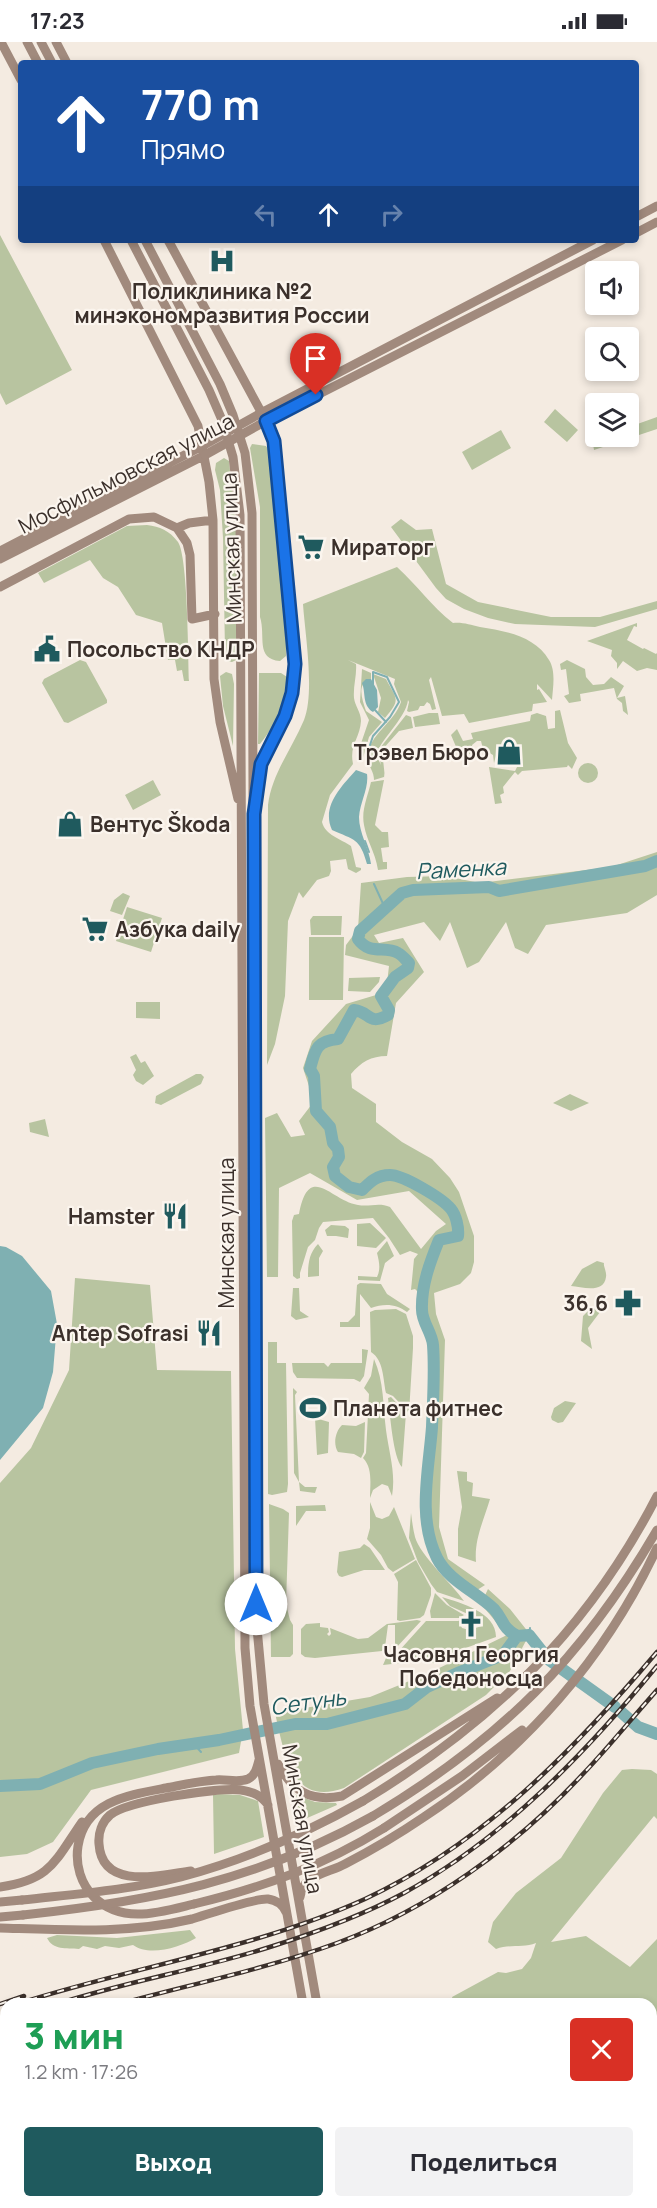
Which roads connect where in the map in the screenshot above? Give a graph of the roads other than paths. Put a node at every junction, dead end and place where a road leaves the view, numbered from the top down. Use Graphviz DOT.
graph roads {
  1 [pos="2,42"];
  2 [pos="27,42"];
  3 [pos="41,42"];
  4 [pos="56,42"];
  5 [pos="36,60"];
  6 [pos="50,60"];
  7 [pos="65,60"];
  8 [pos="18,74"];
  9 [pos="657,206"];
  10 [pos="639,216"];
  11 [pos="106,243"];
  12 [pos="132,243"];
  13 [pos="147,243"];
  14 [pos="170,243"];
  15 [pos="587,243"];
  16 [pos="616,243"];
  17 [pos="263,417"];
  18 [pos="204,450"];
  19 [pos="213,520"];
  20 [pos="177,528"];
  21 [pos="0,551"];
  22 [pos="0,559"];
  23 [pos="0,586"];
  24 [pos="215,614"];
  25 [pos="254,814"];
  26 [pos="242,817"];
  27 [pos="657,1496"];
  28 [pos="657,1530"];
  29 [pos="657,1548"];
  30 [pos="520,1684"];
  31 [pos="546,1713"];
  32 [pos="273,1755"];
  33 [pos="259,1757"];
  34 [pos="105,1804"];
  35 [pos="269,1807"];
  36 [pos="206,1869"];
  37 [pos="0,1887"];
  38 [pos="0,1902"];
  39 [pos="299,1902"];
  40 [pos="287,1914"];
  41 [pos="0,1917"];
  42 [pos="0,1928"];
  43 [pos="302,1998"];
  44 [pos="316,1998"];
  1 -- 8 [label="main road"];
  2 -- 5 [label="main road"];
  3 -- 6 [label="main road"];
  4 -- 7 [label="main road"];
  9 -- 10 [label="main road"];
  11 -- 18 [label="main road"];
  12 -- 26 [label="main road, Минская улица"];
  13 -- 25 [label="main road, Минская улица"];
  14 -- 17 [label="main road"];
  15 -- 17 [label="main road, Мосфильмовская улица"];
  16 -- 17 [label="main road, Мосфильмовская улица"];
  17 -- 18 [label="main road, Мосфильмовская улица, bridge"];
  17 -- 25 [label="main road"];
  18 -- 19 [label="main road"];
  18 -- 21 [label="main road, Мосфильмовская улица"];
  18 -- 22 [label="main road, Мосфильмовская улица"];
  19 -- 20 [label="main road"];
  19 -- 24 [label="main road"];
  20 -- 23 [label="main road, Мосфильмовская улица"];
  20 -- 24 [label="main road"];
  24 -- 26 [label="main road"];
  25 -- 32 [label="main road, Минская улица"];
  26 -- 33 [label="main road, Минская улица"];
  27 -- 30 [label="main road"];
  28 -- 41 [label="main road, bridge"];
  29 -- 31 [label="main road"];
  30 -- 32 [label="main road"];
  30 -- 36 [label="main road, bridge"];
  31 -- 34 [label="main road, bridge"];
  31 -- 39 [label="main road"];
  32 -- 39 [label="main road, Минская улица"];
  33 -- 34 [label="main road"];
  33 -- 35 [label="main road, Минская улица"];
  34 -- 37 [label="main road"];
  35 -- 36 [label="main road, bridge"];
  35 -- 40 [label="main road, Минская улица"];
  36 -- 38 [label="main road, bridge"];
  39 -- 44 [label="main road, Минская улица"];
  40 -- 42 [label="main road"];
  40 -- 43 [label="main road, Минская улица"];
}
